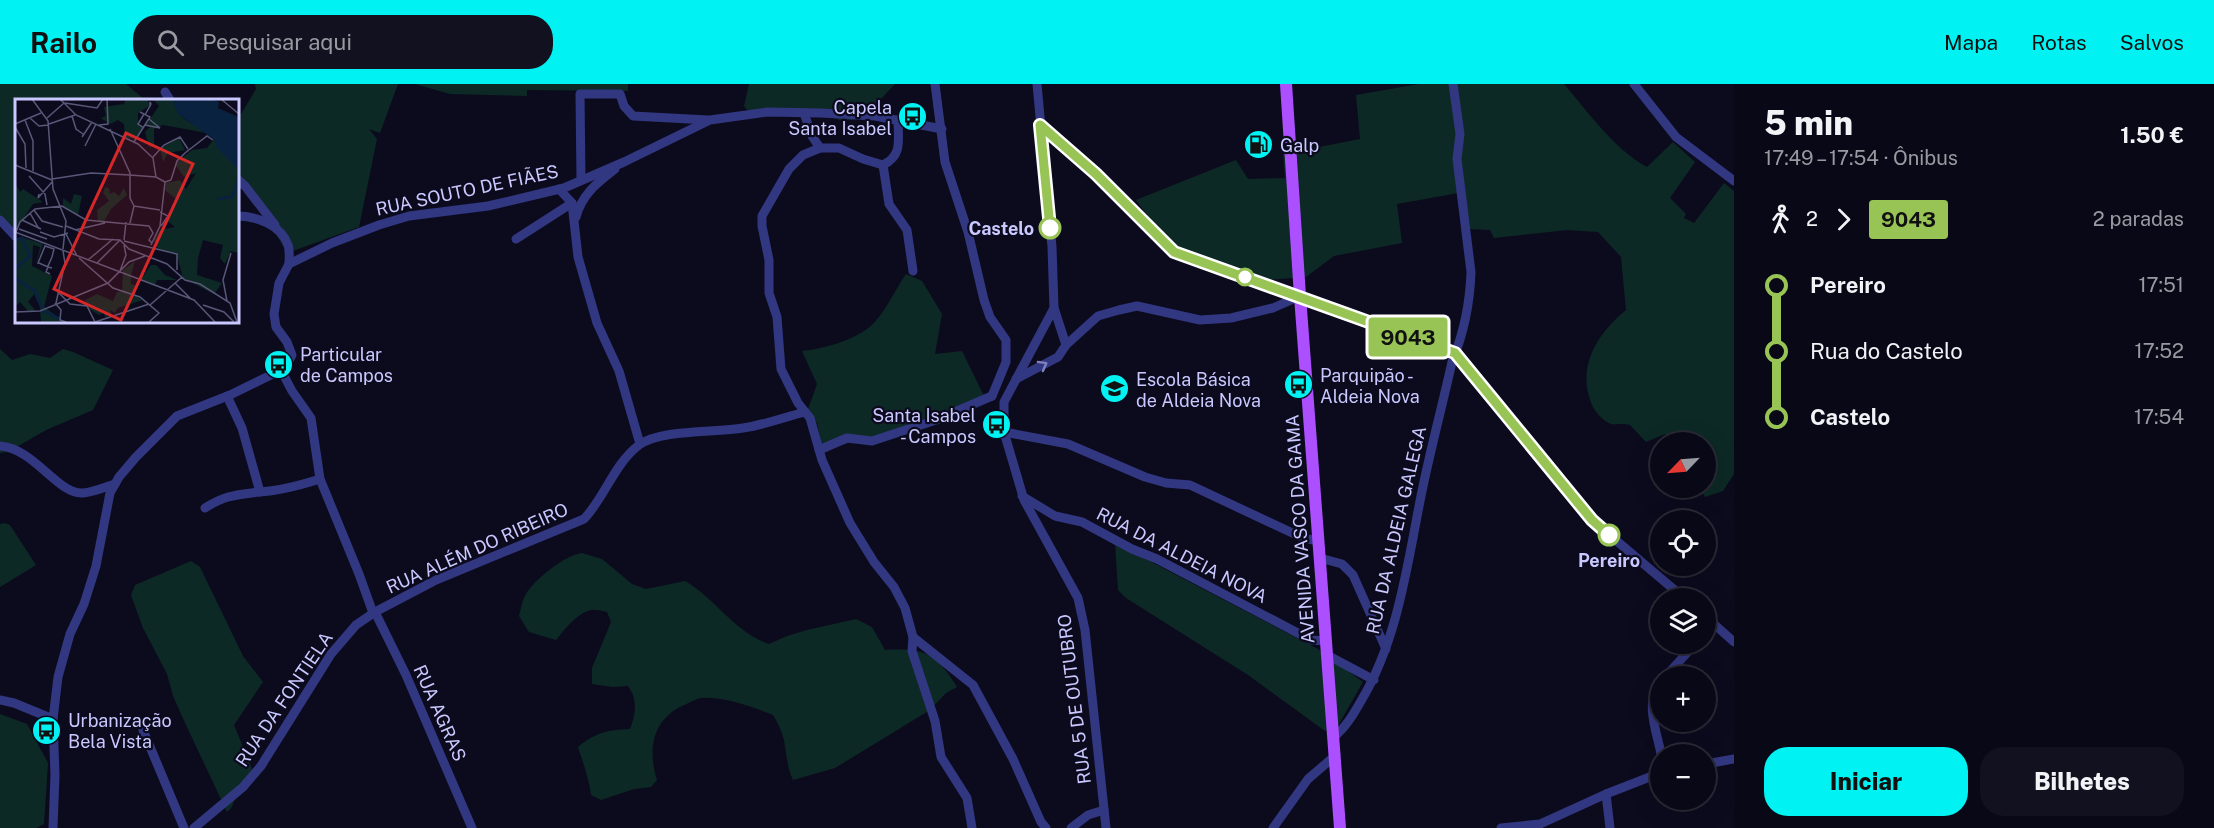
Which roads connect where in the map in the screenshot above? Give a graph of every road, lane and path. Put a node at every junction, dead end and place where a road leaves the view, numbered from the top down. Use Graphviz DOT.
graph roads {
  1 [pos="935,84"];
  2 [pos="1037,84"];
  3 [pos="1286,84"];
  4 [pos="1454,84"];
  5 [pos="1634,84"];
  6 [pos="804,113"];
  7 [pos="710,120"];
  8 [pos="898,120"];
  9 [pos="1040,125"];
  10 [pos="942,129"];
  11 [pos="820,148"];
  12 [pos="624,162"];
  13 [pos="884,165"];
  14 [pos="238,180"];
  15 [pos="581,180"];
  16 [pos="1734,181"];
  17 [pos="559,189"];
  18 [pos="572,203"];
  19 [pos="238,216"];
  20 [pos="0,220"];
  21 [pos="575,221"];
  22 [pos="282,234"];
  23 [pos="15,236"];
  24 [pos="516,239"];
  25 [pos="289,264"];
  26 [pos="913,271"];
  27 [pos="1300,296"];
  28 [pos="1054,308"];
  29 [pos="1066,345"];
  30 [pos="1455,353"];
  31 [pos="281,370"];
  32 [pos="1016,379"];
  33 [pos="227,396"];
  34 [pos="992,396"];
  35 [pos="1004,402"];
  36 [pos="805,412"];
  37 [pos="1004,432"];
  38 [pos="640,444"];
  39 [pos="0,446"];
  40 [pos="819,450"];
  41 [pos="320,478"];
  42 [pos="115,484"];
  43 [pos="260,492"];
  44 [pos="1022,496"];
  45 [pos="205,508"];
  46 [pos="1319,541"];
  47 [pos="1320,558"];
  48 [pos="1672,588"];
  49 [pos="374,613"];
  50 [pos="1716,626"];
  51 [pos="913,637"];
  52 [pos="1326,641"];
  53 [pos="1734,642"];
  54 [pos="1386,649"];
  55 [pos="1686,654"];
  56 [pos="1327,655"];
  57 [pos="1675,666"];
  58 [pos="1374,680"];
  59 [pos="0,700"];
  60 [pos="53,719"];
  61 [pos="143,730"];
  62 [pos="1334,737"];
  63 [pos="1336,755"];
  64 [pos="1734,759"];
  65 [pos="1716,762"];
  66 [pos="1650,777"];
  67 [pos="1606,794"];
  68 [pos="1104,810"];
  69 [pos="53,828"];
  70 [pos="184,828"];
  71 [pos="194,828"];
  72 [pos="472,828"];
  73 [pos="972,828"];
  74 [pos="1046,828"];
  75 [pos="1071,828"];
  76 [pos="1107,828"];
  77 [pos="1273,828"];
  78 [pos="1340,828"];
  79 [pos="1501,828"];
  80 [pos="1611,828"];
  1 -- 10 [label="street"];
  2 -- 9 [label="street, RUA 5 DE OUTUBRO"];
  3 -- 27 [label="main road, AVENIDA VASCO DA GAMA"];
  4 -- 30 [label="street, RUA DA ALDEIA GALEGA"];
  5 -- 16 [label="street"];
  6 -- 7 [label="street, RUA SOUTO DE FIÃES"];
  6 -- 8 [label="street, RUA SOUTO DE FIÃES"];
  6 -- 11 [label="street"];
  7 -- 12 [label="street, RUA SOUTO DE FIÃES"];
  7 -- 15 [label="street"];
  8 -- 10 [label="street, RUA SOUTO DE FIÃES"];
  8 -- 13 [label="street"];
  9 -- 27 [label="street"];
  9 -- 28 [label="street, RUA 5 DE OUTUBRO"];
  10 -- 34 [label="street"];
  11 -- 13 [label="street"];
  11 -- 36 [label="street"];
  12 -- 15 [label="street, RUA SOUTO DE FIÃES"];
  12 -- 21 [label="street"];
  13 -- 26 [label="street"];
  14 -- 22 [label="street"];
  15 -- 17 [label="street, RUA SOUTO DE FIÃES"];
  17 -- 18 [label="street"];
  17 -- 25 [label="street, RUA SOUTO DE FIÃES"];
  18 -- 21 [label="street"];
  18 -- 24 [label="street"];
  19 -- 22 [label="street"];
  20 -- 23 [label="street"];
  21 -- 38 [label="street"];
  22 -- 25 [label="street"];
  25 -- 31 [label="street"];
  27 -- 29 [label="street"];
  27 -- 30 [label="street"];
  27 -- 46 [label="main road, AVENIDA VASCO DA GAMA"];
  28 -- 29 [label="street, RUA 5 DE OUTUBRO"];
  28 -- 32 [label="street, RUA 5 DE OUTUBRO"];
  32 -- 29 [label="street, one-way"];
  30 -- 48 [label="street"];
  30 -- 54 [label="street, RUA DA ALDEIA GALEGA"];
  31 -- 33 [label="street"];
  31 -- 41 [label="street, RUA AGRAS"];
  32 -- 35 [label="street, RUA 5 DE OUTUBRO"];
  33 -- 42 [label="street"];
  33 -- 43 [label="street"];
  34 -- 35 [label="street"];
  34 -- 40 [label="street"];
  35 -- 37 [label="street, RUA 5 DE OUTUBRO"];
  36 -- 38 [label="street"];
  36 -- 40 [label="street"];
  37 -- 44 [label="street, RUA 5 DE OUTUBRO"];
  37 -- 46 [label="street"];
  38 -- 49 [label="street, RUA ALÉM DO RIBEIRO"];
  39 -- 42 [label="street"];
  40 -- 51 [label="street"];
  41 -- 43 [label="street"];
  41 -- 49 [label="street, RUA AGRAS"];
  42 -- 60 [label="street"];
  43 -- 45 [label="street"];
  44 -- 52 [label="street, RUA DA ALDEIA NOVA"];
  44 -- 68 [label="street, RUA 5 DE OUTUBRO"];
  46 -- 47 [label="main road, AVENIDA VASCO DA GAMA"];
  47 -- 52 [label="main road, AVENIDA VASCO DA GAMA"];
  47 -- 54 [label="street"];
  49 -- 71 [label="street, RUA DA FONTIELA"];
  49 -- 72 [label="street, RUA AGRAS"];
  50 -- 53 [label="street"];
  51 -- 73 [label="street"];
  51 -- 74 [label="street"];
  52 -- 56 [label="main road, AVENIDA VASCO DA GAMA"];
  54 -- 58 [label="street, RUA DA ALDEIA GALEGA"];
  55 -- 57 [label="street"];
  56 -- 58 [label="street"];
  56 -- 62 [label="main road, AVENIDA VASCO DA GAMA"];
  58 -- 62 [label="street, RUA DA ALDEIA GALEGA"];
  59 -- 60 [label="street"];
  60 -- 69 [label="street"];
  61 -- 70 [label="street"];
  62 -- 63 [label="main road, AVENIDA VASCO DA GAMA"];
  63 -- 77 [label="street"];
  63 -- 78 [label="main road, AVENIDA VASCO DA GAMA"];
  64 -- 65 [label="street"];
  66 -- 67 [label="street"];
  67 -- 79 [label="street"];
  67 -- 80 [label="street"];
  68 -- 75 [label="street"];
  68 -- 76 [label="street, RUA 5 DE OUTUBRO"];
}
